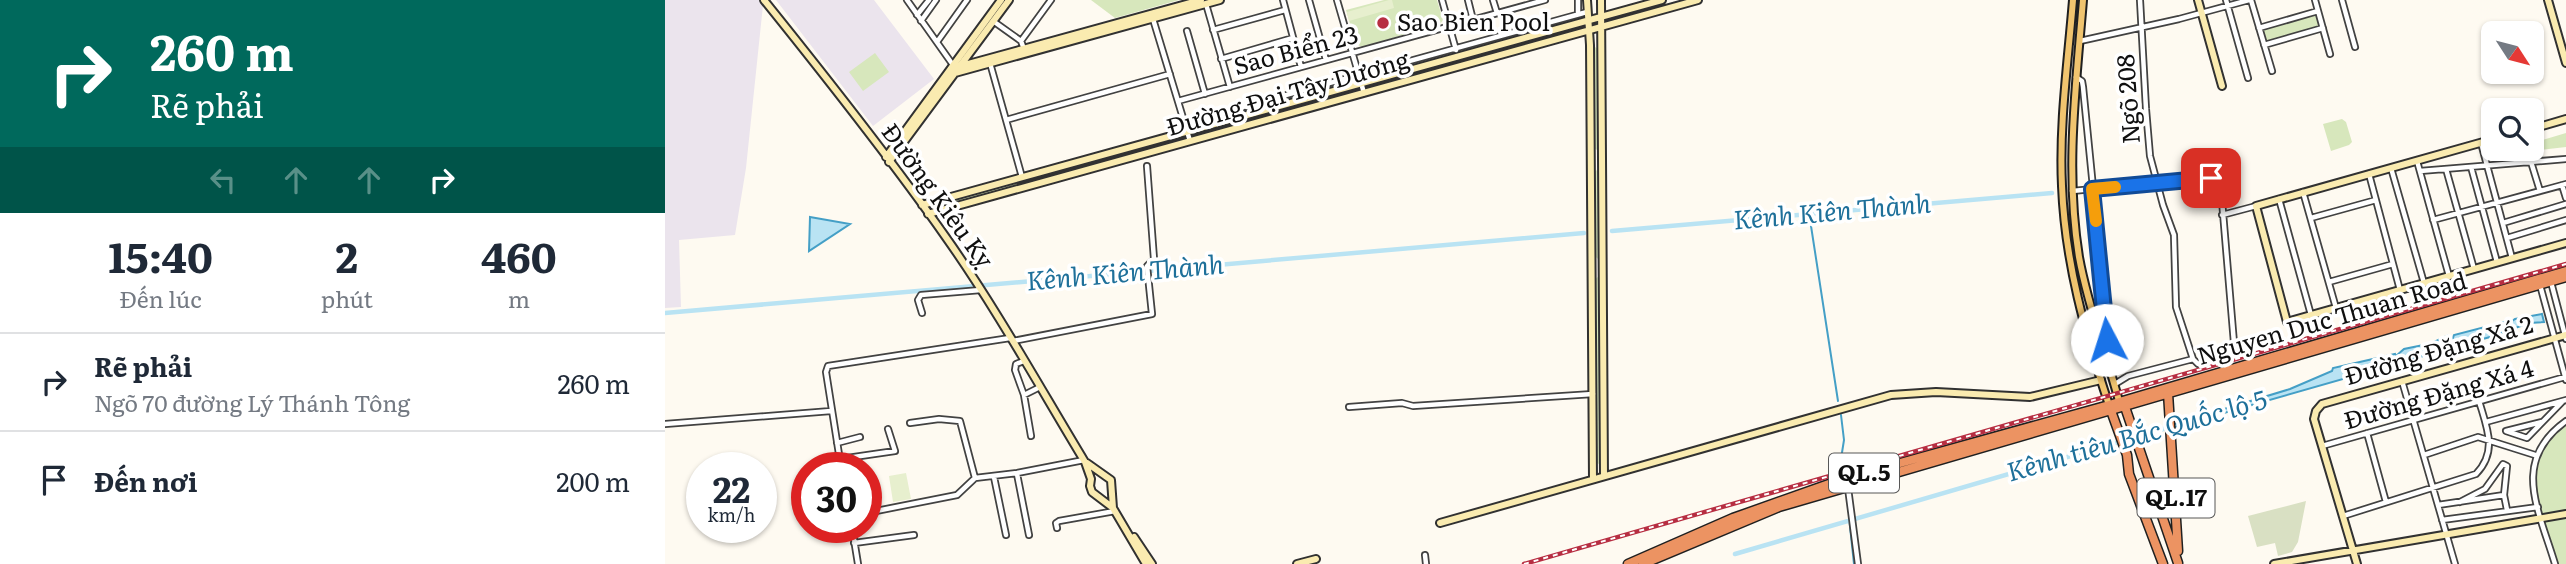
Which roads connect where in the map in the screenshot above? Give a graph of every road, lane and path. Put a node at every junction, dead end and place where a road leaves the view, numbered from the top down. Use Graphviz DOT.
graph roads {
  1 [pos="764,0"];
  2 [pos="907,0"];
  3 [pos="929,0"];
  4 [pos="936,0"];
  5 [pos="967,0"];
  6 [pos="1001,0"];
  7 [pos="1009,0"];
  8 [pos="1051,0"];
  9 [pos="1220,0"];
  10 [pos="1283,0"];
  11 [pos="1309,0"];
  12 [pos="1337,0"];
  13 [pos="1442,0"];
  14 [pos="1468,0"];
  15 [pos="1493,0"];
  16 [pos="1520,0"];
  17 [pos="1545,0"];
  18 [pos="1578,0"];
  19 [pos="1587,0"];
  20 [pos="1601,0"];
  21 [pos="1662,0"];
  22 [pos="1698,0"];
  23 [pos="2073,0"];
  24 [pos="2083,0"];
  25 [pos="2140,0"];
  26 [pos="2198,0"];
  27 [pos="2250,0"];
  28 [pos="2315,0"];
  29 [pos="2342,0"];
  30 [pos="2548,0"];
  31 [pos="1204,1"];
  32 [pos="2227,3"];
  33 [pos="1522,6"];
  34 [pos="1285,10"];
  35 [pos="2318,11"];
  36 [pos="1587,12"];
  37 [pos="1497,13"];
  38 [pos="2201,13"];
  39 [pos="1578,14"];
  40 [pos="917,15"];
  41 [pos="1152,16"];
  42 [pos="1601,17"];
  43 [pos="1473,20"];
  44 [pos="921,21"];
  45 [pos="993,21"];
  46 [pos="1588,21"];
  47 [pos="1450,26"];
  48 [pos="1601,27"];
  49 [pos="2142,27"];
  50 [pos="2259,27"];
  51 [pos="2323,28"];
  52 [pos="1213,30"];
  53 [pos="1589,30"];
  54 [pos="1187,31"];
  55 [pos="1293,38"];
  56 [pos="1021,41"];
  57 [pos="2080,41"];
  58 [pos="936,42"];
  59 [pos="2264,45"];
  60 [pos="2355,47"];
  61 [pos="1456,48"];
  62 [pos="1024,51"];
  63 [pos="1353,53"];
  64 [pos="2330,54"];
  65 [pos="1458,57"];
  66 [pos="1221,59"];
  67 [pos="1327,60"];
  68 [pos="991,63"];
  69 [pos="2566,63"];
  70 [pos="1301,67"];
  71 [pos="956,68"];
  72 [pos="2271,71"];
  73 [pos="1170,75"];
  74 [pos="1359,75"];
  75 [pos="2076,77"];
  76 [pos="2248,78"];
  77 [pos="1361,83"];
  78 [pos="2222,86"];
  79 [pos="1230,87"];
  80 [pos="1364,93"];
  81 [pos="1205,94"];
  82 [pos="1178,101"];
  83 [pos="2063,114"];
  84 [pos="2073,114"];
  85 [pos="2566,119"];
  86 [pos="1006,120"];
  87 [pos="1185,123"];
  88 [pos="2544,125"];
  89 [pos="1188,132"];
  90 [pos="1191,141"];
  91 [pos="2481,143"];
  92 [pos="1591,159"];
  93 [pos="1602,159"];
  94 [pos="2566,159"];
  95 [pos="887,160"];
  96 [pos="2417,161"];
  97 [pos="2486,161"];
  98 [pos="2531,162"];
  99 [pos="1147,166"];
  100 [pos="2488,166"];
  101 [pos="2471,167"];
  102 [pos="2391,168"];
  103 [pos="2446,169"];
  104 [pos="2420,171"];
  105 [pos="2369,174"];
  106 [pos="1022,177"];
  107 [pos="2157,182"];
  108 [pos="2564,184"];
  109 [pos="2092,189"];
  110 [pos="2072,191"];
  111 [pos="2540,191"];
  112 [pos="2304,192"];
  113 [pos="2566,198"];
  114 [pos="2279,199"];
  115 [pos="2376,201"];
  116 [pos="2497,202"];
  117 [pos="2566,204"];
  118 [pos="922,205"];
  119 [pos="2256,205"];
  120 [pos="2481,207"];
  121 [pos="2458,213"];
  122 [pos="929,214"];
  123 [pos="2222,215"];
  124 [pos="2311,218"];
  125 [pos="2433,220"];
  126 [pos="2566,220"];
  127 [pos="2503,223"];
  128 [pos="2507,238"];
  129 [pos="2566,243"];
  130 [pos="2512,258"];
  131 [pos="2497,262"];
  132 [pos="2393,264"];
  133 [pos="1592,268"];
  134 [pos="1603,268"];
  135 [pos="2474,269"];
  136 [pos="2566,271"];
  137 [pos="2449,276"];
  138 [pos="2566,277"];
  139 [pos="2550,279"];
  140 [pos="2329,282"];
  141 [pos="2539,282"];
  142 [pos="2424,283"];
  143 [pos="978,286"];
  144 [pos="2400,290"];
  145 [pos="2336,308"];
  146 [pos="922,313"];
  147 [pos="2311,315"];
  148 [pos="2094,323"];
  149 [pos="2084,326"];
  150 [pos="2566,336"];
  151 [pos="2555,338"];
  152 [pos="1011,340"];
  153 [pos="2234,343"];
  154 [pos="2101,345"];
  155 [pos="2271,346"];
  156 [pos="2193,359"];
  157 [pos="1024,361"];
  158 [pos="2111,373"];
  159 [pos="2128,376"];
  160 [pos="2566,378"];
  161 [pos="2102,380"];
  162 [pos="2402,381"];
  163 [pos="2114,385"];
  164 [pos="1040,387"];
  165 [pos="2168,393"];
  166 [pos="1593,394"];
  167 [pos="1024,395"];
  168 [pos="2479,401"];
  169 [pos="2564,401"];
  170 [pos="2123,403"];
  171 [pos="1349,407"];
  172 [pos="2110,408"];
  173 [pos="831,411"];
  174 [pos="2503,418"];
  175 [pos="2413,420"];
  176 [pos="2566,421"];
  177 [pos="2486,422"];
  178 [pos="2542,422"];
  179 [pos="910,423"];
  180 [pos="665,424"];
  181 [pos="888,429"];
  182 [pos="2506,430"];
  183 [pos="2367,433"];
  184 [pos="1031,436"];
  185 [pos="860,437"];
  186 [pos="2491,441"];
  187 [pos="837,443"];
  188 [pos="2322,446"];
  189 [pos="839,452"];
  190 [pos="882,453"];
  191 [pos="2424,455"];
  192 [pos="2535,455"];
  193 [pos="1084,461"];
  194 [pos="1017,474"];
  195 [pos="1101,474"];
  196 [pos="1604,476"];
  197 [pos="2150,476"];
  198 [pos="994,477"];
  199 [pos="975,478"];
  200 [pos="1594,479"];
  201 [pos="1091,480"];
  202 [pos="2131,481"];
  203 [pos="1847,482"];
  204 [pos="2433,488"];
  205 [pos="1111,492"];
  206 [pos="2504,495"];
  207 [pos="1101,497"];
  208 [pos="2386,502"];
  209 [pos="2460,502"];
  210 [pos="2438,505"];
  211 [pos="2538,507"];
  212 [pos="1114,509"];
  213 [pos="882,510"];
  214 [pos="2507,510"];
  215 [pos="2566,514"];
  216 [pos="2343,516"];
  217 [pos="2541,518"];
  218 [pos="2442,520"];
  219 [pos="1121,523"];
  220 [pos="1440,523"];
  221 [pos="1057,528"];
  222 [pos="2446,534"];
  223 [pos="914,535"];
  224 [pos="1006,535"];
  225 [pos="1029,535"];
  226 [pos="882,539"];
  227 [pos="854,543"];
  228 [pos="2353,550"];
  229 [pos="1425,555"];
  230 [pos="1316,559"];
  231 [pos="2178,563"];
  232 [pos="858,564"];
  233 [pos="1144,564"];
  234 [pos="1152,564"];
  235 [pos="1297,564"];
  236 [pos="1426,564"];
  237 [pos="1628,564"];
  238 [pos="1643,564"];
  239 [pos="1858,564"];
  240 [pos="2163,564"];
  241 [pos="2274,564"];
  242 [pos="2357,564"];
  243 [pos="2455,564"];
  244 [pos="2554,564"];
  1 -- 95 [label="street, Đường Kiêu Kỵ"];
  2 -- 40 [label="street"];
  3 -- 40 [label="street"];
  4 -- 44 [label="street"];
  5 -- 58 [label="street"];
  6 -- 71 [label="street"];
  7 -- 45 [label="street"];
  8 -- 56 [label="street"];
  9 -- 31 [label="street"];
  10 -- 34 [label="street"];
  11 -- 67 [label="street"];
  12 -- 63 [label="street"];
  13 -- 47 [label="street"];
  14 -- 43 [label="street"];
  15 -- 37 [label="street"];
  16 -- 33 [label="street"];
  17 -- 33 [label="street, Sao Biển 23"];
  18 -- 39 [label="street"];
  19 -- 36 [label="street"];
  20 -- 42 [label="street"];
  21 -- 42 [label="street, Đường Đại Tây Dương"];
  22 -- 48 [label="street, Đường Đại Tây Dương"];
  23 -- 83 [label="main road"];
  24 -- 57 [label="main road"];
  25 -- 49 [label="street, Ngõ 208"];
  26 -- 38 [label="street"];
  27 -- 32 [label="street"];
  27 -- 50 [label="street"];
  28 -- 35 [label="street"];
  29 -- 60 [label="street"];
  30 -- 69 [label="street"];
  31 -- 41 [label="street"];
  31 -- 52 [label="street"];
  32 -- 38 [label="street"];
  32 -- 76 [label="street"];
  33 -- 37 [label="street, Sao Biển 23"];
  34 -- 52 [label="street"];
  34 -- 55 [label="street"];
  35 -- 50 [label="street"];
  35 -- 51 [label="street"];
  36 -- 39 [label="street"];
  36 -- 46 [label="street"];
  37 -- 43 [label="street, Sao Biển 23"];
  38 -- 49 [label="street"];
  38 -- 78 [label="street"];
  39 -- 61 [label="street"];
  40 -- 44 [label="street"];
  41 -- 62 [label="street"];
  41 -- 73 [label="street"];
  42 -- 46 [label="street, Đường Đại Tây Dương"];
  42 -- 48 [label="street"];
  43 -- 47 [label="street, Sao Biển 23"];
  44 -- 58 [label="street"];
  45 -- 56 [label="street"];
  45 -- 71 [label="street"];
  46 -- 53 [label="street"];
  46 -- 65 [label="street, Đường Đại Tây Dương"];
  47 -- 61 [label="street"];
  47 -- 63 [label="street, Sao Biển 23"];
  48 -- 53 [label="street, Đường Đại Tây Dương"];
  48 -- 93 [label="street"];
  49 -- 57 [label="street"];
  49 -- 107 [label="street, Ngõ 208"];
  50 -- 59 [label="street"];
  51 -- 59 [label="street"];
  51 -- 64 [label="street"];
  52 -- 66 [label="street"];
  53 -- 80 [label="street, Đường Đại Tây Dương"];
  53 -- 92 [label="street"];
  54 -- 81 [label="street"];
  55 -- 66 [label="street"];
  55 -- 70 [label="street"];
  56 -- 62 [label="street"];
  57 -- 75 [label="main road"];
  58 -- 71 [label="street"];
  59 -- 72 [label="street"];
  61 -- 65 [label="street"];
  61 -- 74 [label="street"];
  62 -- 68 [label="street"];
  62 -- 71 [label="street"];
  63 -- 67 [label="street, Sao Biển 23"];
  63 -- 74 [label="street"];
  65 -- 77 [label="street, Đường Đại Tây Dương"];
  66 -- 79 [label="street"];
  67 -- 70 [label="street, Sao Biển 23"];
  68 -- 71 [label="street"];
  68 -- 86 [label="street"];
  70 -- 79 [label="street, Sao Biển 23"];
  71 -- 95 [label="street"];
  73 -- 82 [label="street"];
  73 -- 86 [label="street"];
  74 -- 77 [label="street"];
  74 -- 87 [label="street"];
  75 -- 84 [label="main road"];
  75 -- 109 [label="street"];
  77 -- 80 [label="street"];
  77 -- 89 [label="street, Đường Đại Tây Dương"];
  79 -- 81 [label="street, Sao Biển 23"];
  80 -- 90 [label="street, Đường Đại Tây Dương"];
  81 -- 82 [label="street, Sao Biển 23"];
  82 -- 87 [label="street"];
  83 -- 84 [label="main road"];
  83 -- 149 [label="main road"];
  84 -- 110 [label="main road"];
  85 -- 88 [label="street"];
  86 -- 106 [label="street"];
  87 -- 89 [label="street"];
  89 -- 90 [label="street"];
  89 -- 106 [label="street, Đường Đại Tây Dương"];
  90 -- 122 [label="street, Đường Đại Tây Dương"];
  91 -- 96 [label="street"];
  92 -- 93 [label="street"];
  92 -- 133 [label="street"];
  93 -- 134 [label="street"];
  94 -- 98 [label="street"];
  95 -- 118 [label="street, Đường Kiêu Kỵ"];
  96 -- 102 [label="street"];
  96 -- 104 [label="street"];
  97 -- 100 [label="street"];
  98 -- 100 [label="street"];
  98 -- 111 [label="street"];
  99 -- 152 [label="street"];
  100 -- 101 [label="street"];
  100 -- 116 [label="street"];
  101 -- 103 [label="street"];
  101 -- 120 [label="street"];
  102 -- 105 [label="street"];
  102 -- 142 [label="street"];
  103 -- 104 [label="street"];
  103 -- 121 [label="street"];
  104 -- 125 [label="street"];
  105 -- 112 [label="street"];
  105 -- 115 [label="street"];
  106 -- 118 [label="street, Đường Đại Tây Dương"];
  107 -- 109 [label="street"];
  107 -- 123 [label="street"];
  107 -- 156 [label="street, Ngõ 208"];
  108 -- 111 [label="street"];
  108 -- 113 [label="street"];
  109 -- 110 [label="street"];
  109 -- 154 [label="street"];
  110 -- 148 [label="main road"];
  111 -- 116 [label="street"];
  112 -- 114 [label="street"];
  112 -- 124 [label="street"];
  114 -- 119 [label="street"];
  114 -- 147 [label="street"];
  115 -- 124 [label="street"];
  115 -- 132 [label="street"];
  116 -- 120 [label="street"];
  116 -- 127 [label="street"];
  117 -- 127 [label="street"];
  118 -- 122 [label="street, Đường Kiêu Kỵ"];
  119 -- 123 [label="street"];
  119 -- 147 [label="street"];
  120 -- 121 [label="street"];
  120 -- 131 [label="street"];
  121 -- 125 [label="street"];
  121 -- 135 [label="street"];
  122 -- 143 [label="street, Đường Kiêu Kỵ"];
  123 -- 153 [label="street"];
  124 -- 140 [label="street"];
  125 -- 137 [label="street"];
  126 -- 128 [label="street"];
  127 -- 128 [label="street"];
  128 -- 130 [label="street"];
  129 -- 130 [label="street"];
  130 -- 131 [label="street"];
  131 -- 135 [label="street"];
  132 -- 140 [label="street"];
  132 -- 144 [label="street"];
  133 -- 134 [label="street"];
  133 -- 166 [label="street"];
  134 -- 196 [label="street"];
  135 -- 137 [label="street"];
  136 -- 139 [label="highway, Nguyen Duc Thuan Road / QL.5"];
  137 -- 142 [label="street"];
  138 -- 139 [label="highway, Nguyen Duc Thuan Road / QL.5"];
  139 -- 141 [label="highway, Nguyen Duc Thuan Road / QL.5"];
  139 -- 150 [label="street"];
  140 -- 145 [label="street"];
  141 -- 151 [label="street"];
  141 -- 165 [label="highway, Nguyen Duc Thuan Road / QL.5"];
  141 -- 170 [label="highway, Nguyen Duc Thuan Road / QL.5"];
  142 -- 144 [label="street"];
  143 -- 146 [label="street"];
  143 -- 152 [label="street, Đường Kiêu Kỵ"];
  144 -- 145 [label="street"];
  145 -- 147 [label="street"];
  148 -- 149 [label="main road"];
  148 -- 154 [label="main road"];
  149 -- 161 [label="main road"];
  150 -- 151 [label="street, Đường Đặng Xá 2"];
  151 -- 160 [label="street"];
  151 -- 162 [label="street, Đường Đặng Xá 2"];
  152 -- 157 [label="street, Đường Kiêu Kỵ"];
  152 -- 173 [label="street"];
  154 -- 158 [label="main road"];
  155 -- 156 [label="street"];
  156 -- 159 [label="street"];
  157 -- 164 [label="street, Đường Kiêu Kỵ"];
  157 -- 167 [label="street"];
  158 -- 159 [label="street"];
  158 -- 163 [label="main road"];
  159 -- 163 [label="street"];
  160 -- 168 [label="street, Đường Đặng Xá 4"];
  161 -- 172 [label="main road"];
  161 -- 196 [label="street"];
  162 -- 175 [label="street"];
  162 -- 188 [label="street, Đường Đặng Xá 2"];
  163 -- 170 [label="main road"];
  164 -- 167 [label="street"];
  164 -- 193 [label="street, Đường Kiêu Kỵ"];
  165 -- 170 [label="highway, Nguyen Duc Thuan Road / QL.5"];
  165 -- 231 [label="highway, QL.17"];
  166 -- 171 [label="street"];
  166 -- 200 [label="street"];
  167 -- 184 [label="street"];
  168 -- 175 [label="street, Đường Đặng Xá 4"];
  168 -- 177 [label="street"];
  169 -- 174 [label="street"];
  169 -- 178 [label="street"];
  170 -- 172 [label="highway, Nguyen Duc Thuan Road / QL.5"];
  170 -- 197 [label="highway, QL.17"];
  172 -- 202 [label="highway, QL.17"];
  172 -- 203 [label="highway, QL.5"];
  173 -- 180 [label="street"];
  173 -- 187 [label="street"];
  174 -- 177 [label="street"];
  174 -- 182 [label="street"];
  175 -- 183 [label="street, Đường Đặng Xá 4"];
  175 -- 191 [label="street"];
  176 -- 192 [label="street"];
  177 -- 186 [label="street"];
  178 -- 182 [label="street"];
  178 -- 182 [label="street"];
  179 -- 199 [label="street"];
  181 -- 190 [label="street"];
  183 -- 188 [label="street, Đường Đặng Xá 4"];
  183 -- 208 [label="street"];
  185 -- 187 [label="street"];
  186 -- 191 [label="street"];
  186 -- 192 [label="street"];
  186 -- 204 [label="street"];
  187 -- 189 [label="street"];
  188 -- 216 [label="street"];
  191 -- 204 [label="street"];
  192 -- 211 [label="street"];
  193 -- 194 [label="street"];
  193 -- 195 [label="street"];
  193 -- 201 [label="street"];
  194 -- 198 [label="street"];
  194 -- 225 [label="street"];
  195 -- 201 [label="street"];
  195 -- 205 [label="street"];
  196 -- 200 [label="street"];
  197 -- 202 [label="highway"];
  197 -- 231 [label="highway, QL.17"];
  198 -- 199 [label="street"];
  198 -- 224 [label="street"];
  199 -- 213 [label="street"];
  200 -- 220 [label="street"];
  201 -- 207 [label="street"];
  202 -- 240 [label="highway, QL.17"];
  203 -- 237 [label="highway, QL.5"];
  203 -- 238 [label="highway, QL.5"];
  203 -- 239 [label="street"];
  204 -- 208 [label="street"];
  204 -- 210 [label="street"];
  205 -- 207 [label="street"];
  205 -- 212 [label="street"];
  206 -- 209 [label="street"];
  206 -- 209 [label="street"];
  206 -- 214 [label="street"];
  207 -- 212 [label="street"];
  208 -- 216 [label="street"];
  209 -- 210 [label="street"];
  210 -- 218 [label="street"];
  211 -- 214 [label="street"];
  211 -- 217 [label="street"];
  212 -- 219 [label="street"];
  212 -- 221 [label="street"];
  214 -- 218 [label="street"];
  215 -- 217 [label="street"];
  216 -- 228 [label="street"];
  217 -- 222 [label="street"];
  217 -- 244 [label="street"];
  218 -- 222 [label="street"];
  219 -- 233 [label="street"];
  219 -- 233 [label="street"];
  219 -- 234 [label="street"];
  222 -- 228 [label="street"];
  222 -- 243 [label="street"];
  223 -- 226 [label="street"];
  227 -- 232 [label="street"];
  228 -- 241 [label="street"];
  228 -- 242 [label="street"];
  229 -- 236 [label="street"];
  230 -- 235 [label="street"];
}
